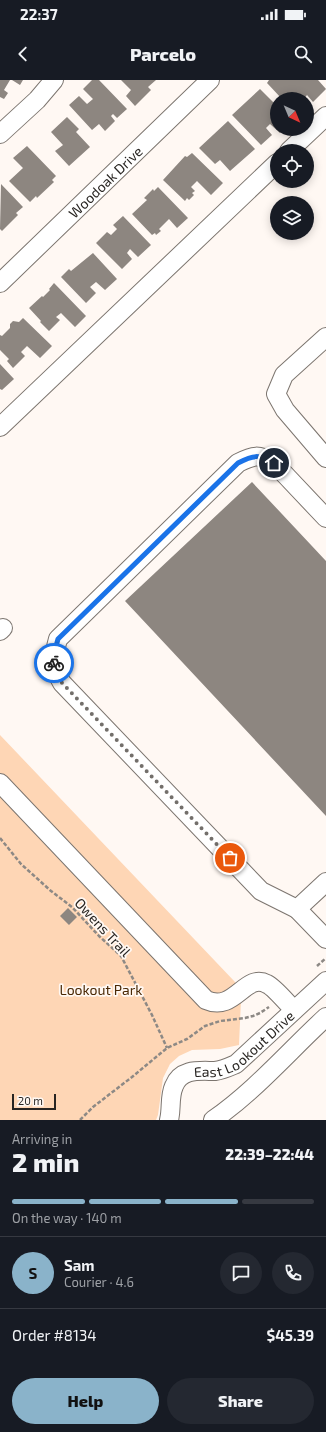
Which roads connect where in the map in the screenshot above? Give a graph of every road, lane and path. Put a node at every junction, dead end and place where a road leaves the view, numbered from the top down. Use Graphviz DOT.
graph roads {
  1 [pos="54,80"];
  2 [pos="210,80"];
  3 [pos="326,116"];
  4 [pos="0,134"];
  5 [pos="296,144"];
  6 [pos="270,169"];
  7 [pos="0,283"];
  8 [pos="326,337"];
  9 [pos="0,427"];
  10 [pos="326,458"];
  11 [pos="326,518"];
  12 [pos="0,783"];
  13 [pos="0,838"];
  14 [pos="326,882"];
  15 [pos="297,910"];
  16 [pos="326,939"];
  17 [pos="326,958"];
  18 [pos="320,975"];
  19 [pos="281,997"];
  20 [pos="294,1010"];
  21 [pos="326,1017"];
  22 [pos="167,1048"];
  23 [pos="241,1059"];
  24 [pos="262,1080"];
  25 [pos="173,1115"];
  26 [pos="80,1120"];
  27 [pos="213,1120"];
  1 -- 4 [label="street"];
  2 -- 7 [label="street, Woodoak Drive"];
  3 -- 5 [label="street"];
  6 -- 9 [label="street"];
  8 -- 10 [label="street"];
  11 -- 15 [label="street"];
  12 -- 19 [label="street"];
  13 -- 22 [label="path, Owens Trail"];
  14 -- 15 [label="street"];
  15 -- 16 [label="street"];
  17 -- 18 [label="path"];
  18 -- 20 [label="street, East Lookout Drive"];
  19 -- 20 [label="street"];
  19 -- 22 [label="path"];
  20 -- 23 [label="street, East Lookout Drive"];
  21 -- 24 [label="street, East Lookout Drive"];
  22 -- 26 [label="path"];
  23 -- 24 [label="street"];
  23 -- 25 [label="street, East Lookout Drive"];
  24 -- 27 [label="street, East Lookout Drive"];
}
